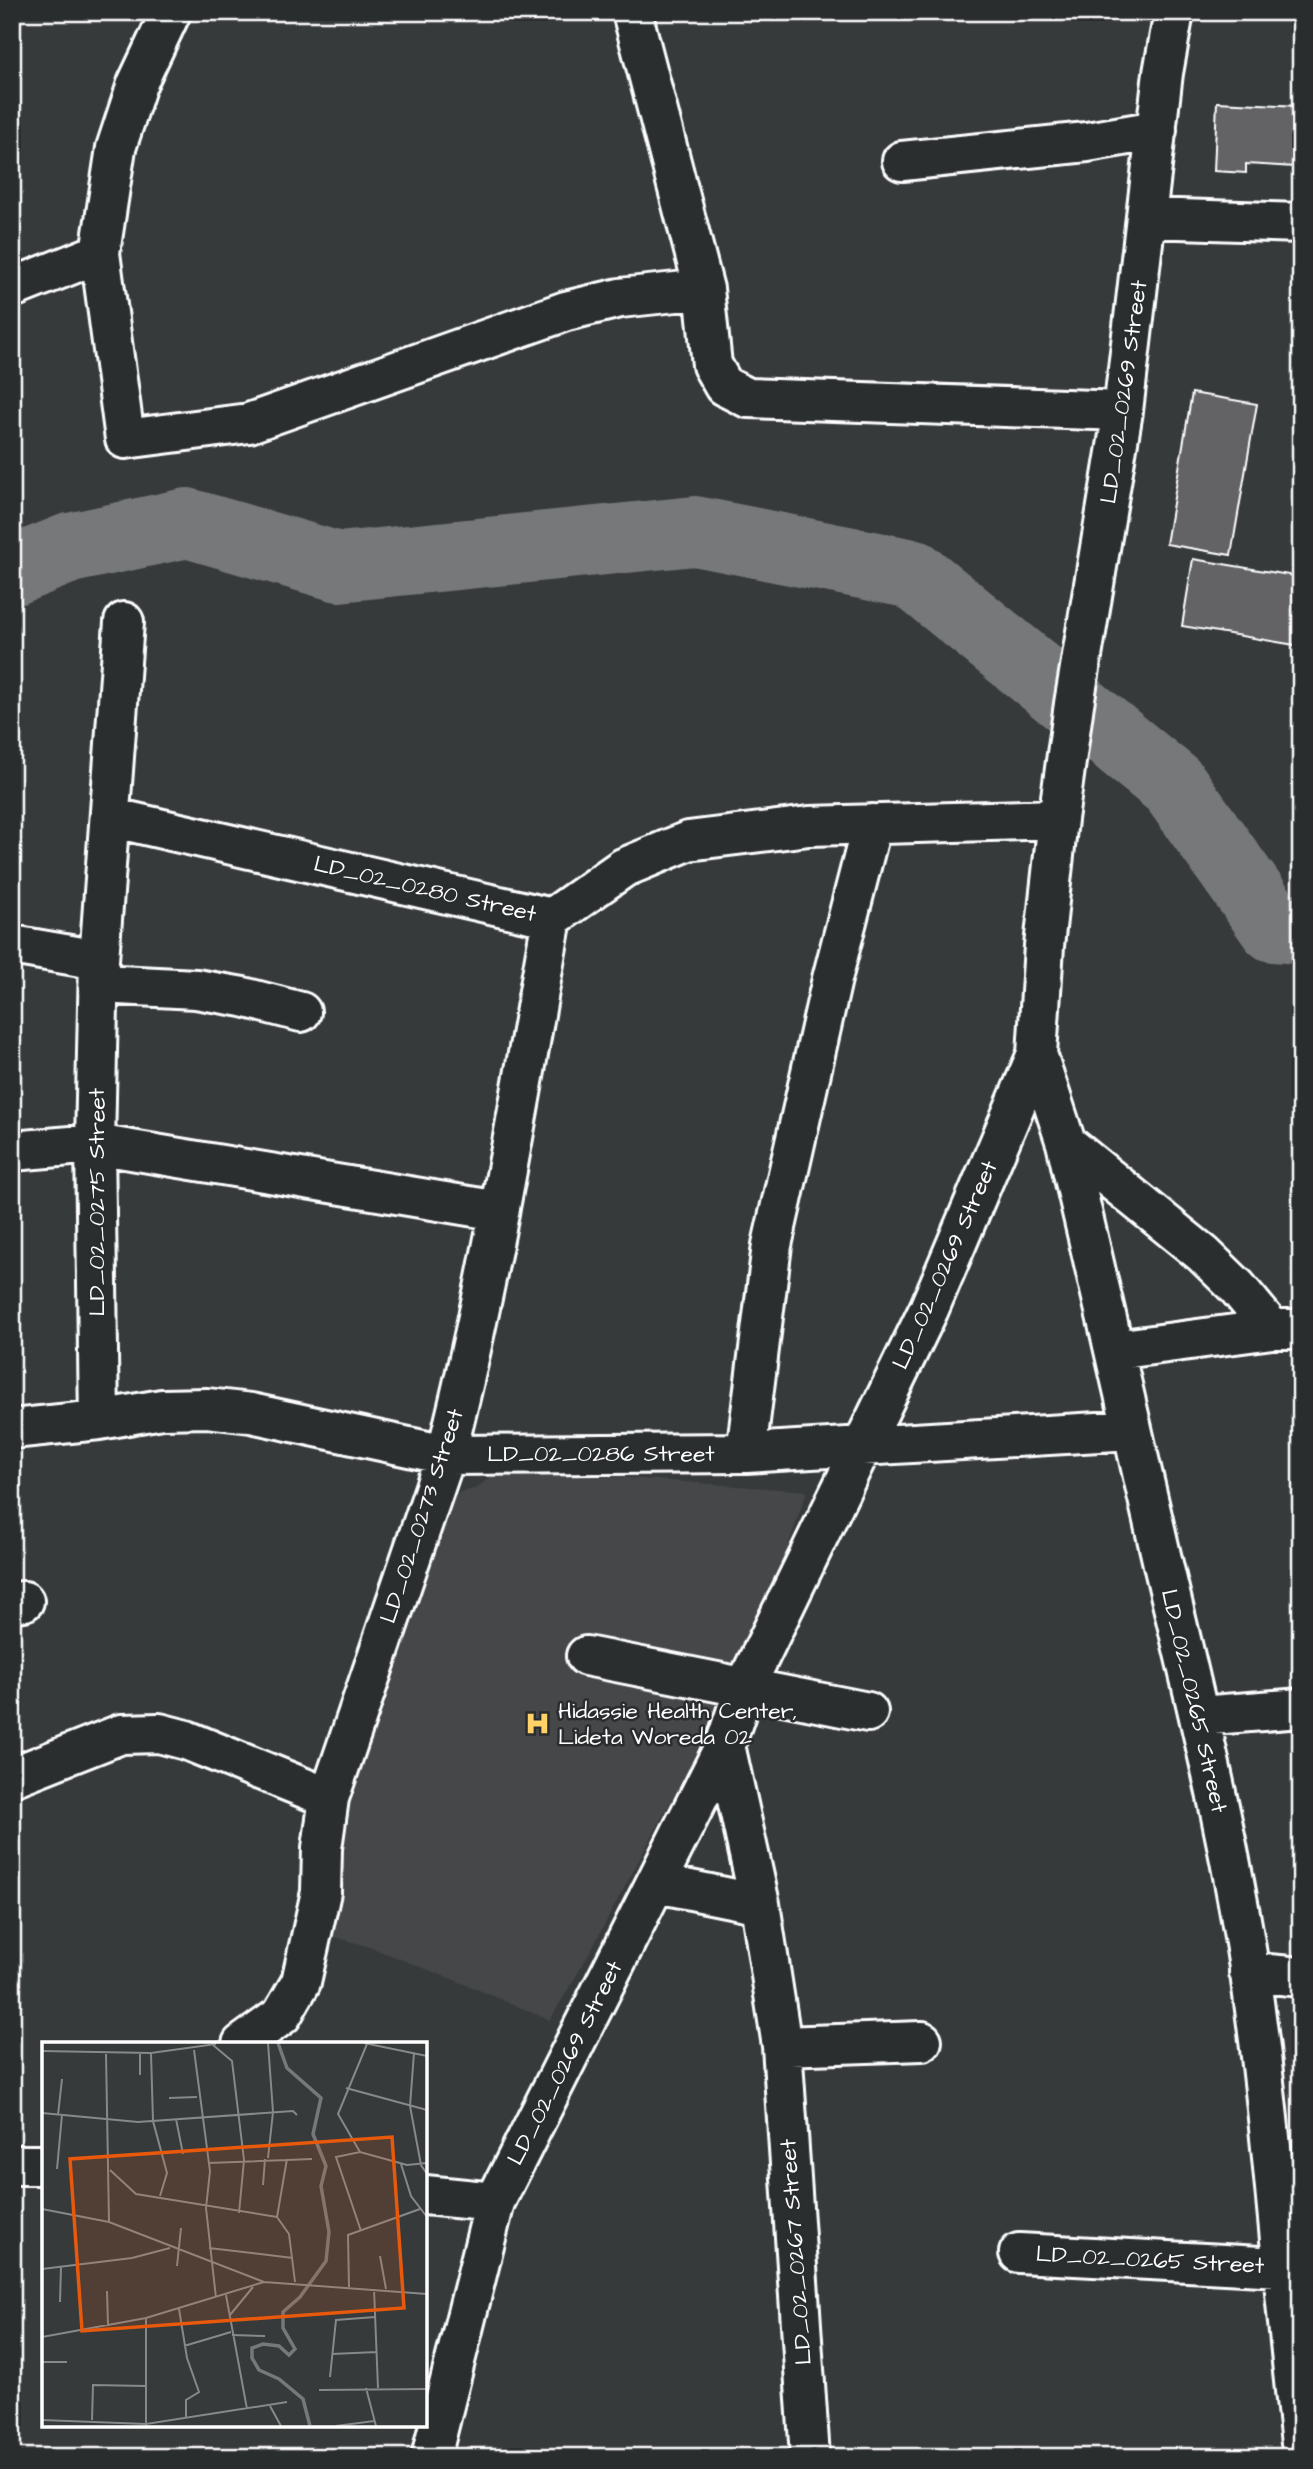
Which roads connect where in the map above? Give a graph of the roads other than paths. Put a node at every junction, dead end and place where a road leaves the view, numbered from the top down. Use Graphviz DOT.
graph roads {
  1 [pos="171,12"];
  2 [pos="632,12"];
  3 [pos="1174,12"];
  4 [pos="1157,131"];
  5 [pos="902,161"];
  6 [pos="1147,219"];
  7 [pos="1301,223"];
  8 [pos="100,253"];
  9 [pos="12,288"];
  10 [pos="704,289"];
  11 [pos="1123,411"];
  12 [pos="124,622"];
  13 [pos="110,817"];
  14 [pos="1058,819"];
  15 [pos="872,824"];
  16 [pos="552,918"];
  17 [pos="12,945"];
  18 [pos="99,972"];
  19 [pos="301,1012"];
  20 [pos="1037,1054"];
  21 [pos="1066,1143"];
  22 [pos="95,1144"];
  23 [pos="12,1151"];
  24 [pos="499,1211"];
  25 [pos="1287,1329"];
  26 [pos="1115,1350"];
  27 [pos="99,1420"];
  28 [pos="12,1429"];
  29 [pos="1132,1430"];
  30 [pos="860,1447"];
  31 [pos="746,1453"];
  32 [pos="446,1455"];
  33 [pos="586,1656"];
  34 [pos="745,1687"];
  35 [pos="1301,1708"];
  36 [pos="868,1712"];
  37 [pos="1199,1716"];
  38 [pos="724,1745"];
  39 [pos="12,1777"];
  40 [pos="329,1798"];
  41 [pos="656,1883"];
  42 [pos="760,1904"];
  43 [pos="1249,1972"];
  44 [pos="1301,1977"];
  45 [pos="922,2041"];
  46 [pos="245,2042"];
  47 [pos="782,2046"];
  48 [pos="12,2165"];
  49 [pos="42,2165"];
  50 [pos="427,2195"];
  51 [pos="495,2203"];
  52 [pos="1019,2253"];
  53 [pos="1281,2267"];
  54 [pos="1301,2443"];
  55 [pos="431,2457"];
  56 [pos="810,2457"];
  1 -- 8 [label="street"];
  2 -- 10 [label="street"];
  3 -- 4 [label="street, LD_02_0269 Street"];
  4 -- 5 [label="street"];
  4 -- 6 [label="street, LD_02_0269 Street"];
  6 -- 7 [label="street"];
  6 -- 11 [label="street, LD_02_0269 Street"];
  8 -- 9 [label="street"];
  8 -- 10 [label="street"];
  10 -- 11 [label="street"];
  11 -- 14 [label="street, LD_02_0269 Street"];
  12 -- 13 [label="street, LD_02_0275 Street"];
  13 -- 16 [label="street, LD_02_0280 Street"];
  13 -- 18 [label="street, LD_02_0275 Street"];
  14 -- 15 [label="street, LD_02_0280 Street"];
  14 -- 20 [label="street, LD_02_0269 Street"];
  15 -- 16 [label="street, LD_02_0280 Street"];
  15 -- 31 [label="street"];
  16 -- 24 [label="street, LD_02_0273 Street"];
  17 -- 18 [label="street"];
  18 -- 19 [label="street"];
  18 -- 22 [label="street, LD_02_0275 Street"];
  20 -- 21 [label="street, LD_02_0265 Street"];
  20 -- 30 [label="street, LD_02_0269 Street"];
  21 -- 25 [label="street"];
  21 -- 26 [label="street, LD_02_0265 Street"];
  22 -- 23 [label="street"];
  22 -- 24 [label="street"];
  22 -- 27 [label="street, LD_02_0275 Street"];
  24 -- 32 [label="street, LD_02_0273 Street"];
  25 -- 26 [label="street"];
  26 -- 29 [label="street, LD_02_0265 Street"];
  27 -- 28 [label="street, LD_02_0286 Street"];
  27 -- 32 [label="street, LD_02_0286 Street"];
  29 -- 30 [label="street, LD_02_0286 Street"];
  29 -- 37 [label="street, LD_02_0265 Street"];
  30 -- 31 [label="street, LD_02_0286 Street"];
  30 -- 34 [label="street, LD_02_0269 Street"];
  31 -- 32 [label="street, LD_02_0286 Street"];
  32 -- 40 [label="street, LD_02_0273 Street"];
  33 -- 34 [label="street"];
  34 -- 36 [label="street"];
  34 -- 38 [label="street, LD_02_0269 Street"];
  35 -- 37 [label="street"];
  37 -- 43 [label="street, LD_02_0265 Street"];
  38 -- 41 [label="street, LD_02_0269 Street"];
  38 -- 42 [label="street, LD_02_0267 Street"];
  39 -- 40 [label="street"];
  40 -- 46 [label="street, LD_02_0273 Street"];
  41 -- 42 [label="street"];
  41 -- 51 [label="street, LD_02_0269 Street"];
  42 -- 47 [label="street, LD_02_0267 Street"];
  43 -- 44 [label="street"];
  43 -- 53 [label="street, LD_02_0265 Street"];
  45 -- 47 [label="street"];
  47 -- 56 [label="street, LD_02_0267 Street"];
  48 -- 49 [label="street"];
  50 -- 51 [label="street"];
  51 -- 55 [label="street, LD_02_0269 Street"];
  52 -- 53 [label="street, LD_02_0265 Street"];
  53 -- 54 [label="street, LD_02_0265 Street"];
}
